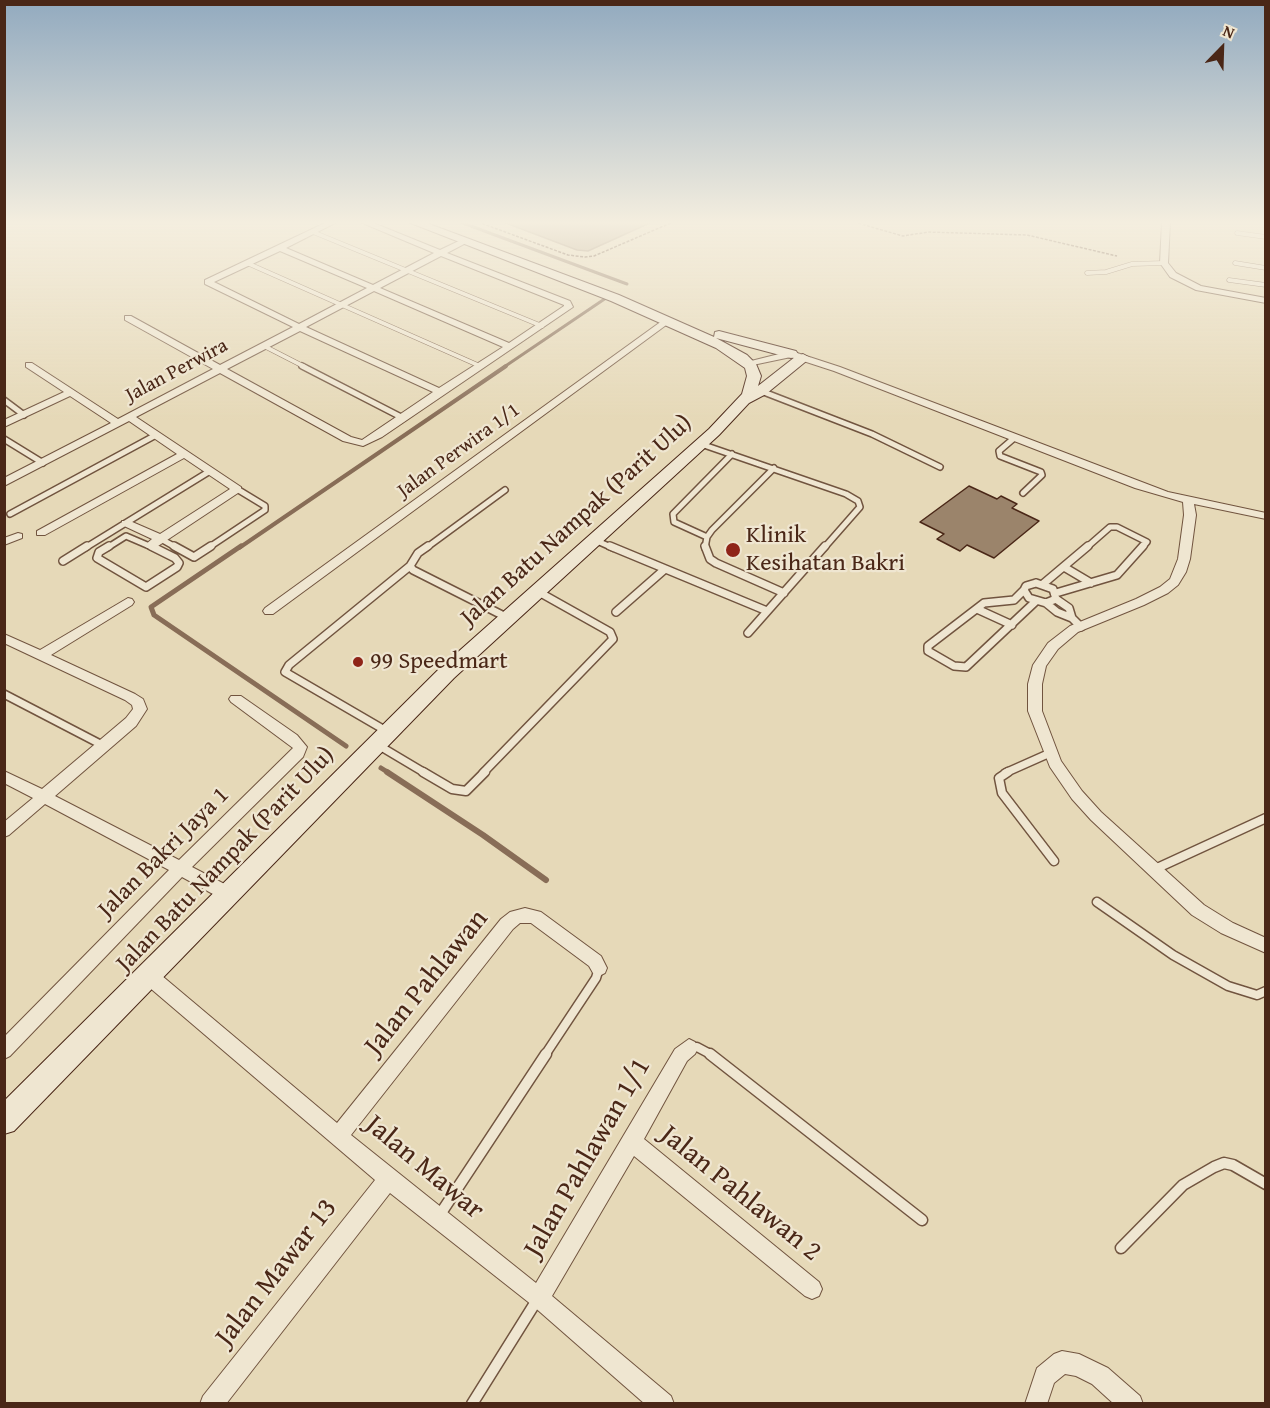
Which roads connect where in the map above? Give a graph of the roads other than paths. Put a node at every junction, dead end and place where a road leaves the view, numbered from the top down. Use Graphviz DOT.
graph roads {
  1 [pos="220,288"];
  2 [pos="302,288"];
  3 [pos="373,288"];
  4 [pos="447,288"];
  5 [pos="528,288"];
  6 [pos="586,288"];
  7 [pos="1200,288"];
  8 [pos="1266,301"];
  9 [pos="341,305"];
  10 [pos="128,318"];
  11 [pos="669,320"];
  12 [pos="542,326"];
  13 [pos="299,327"];
  14 [pos="687,328"];
  15 [pos="264,346"];
  16 [pos="509,346"];
  17 [pos="797,356"];
  18 [pos="748,363"];
  19 [pos="29,365"];
  20 [pos="480,366"];
  21 [pos="220,368"];
  22 [pos="761,391"];
  23 [pos="70,392"];
  24 [pos="440,392"];
  25 [pos="4,400"];
  26 [pos="743,401"];
  27 [pos="24,415"];
  28 [pos="129,417"];
  29 [pos="403,418"];
  30 [pos="118,423"];
  31 [pos="4,424"];
  32 [pos="156,435"];
  33 [pos="4,439"];
  34 [pos="1013,439"];
  35 [pos="700,444"];
  36 [pos="184,454"];
  37 [pos="732,454"];
  38 [pos="44,463"];
  39 [pos="940,467"];
  40 [pos="774,468"];
  41 [pos="210,471"];
  42 [pos="4,483"];
  43 [pos="237,489"];
  44 [pos="505,490"];
  45 [pos="1023,493"];
  46 [pos="1188,500"];
  47 [pos="10,514"];
  48 [pos="1266,516"];
  49 [pos="126,523"];
  50 [pos="41,533"];
  51 [pos="18,536"];
  52 [pos="707,537"];
  53 [pos="594,540"];
  54 [pos="4,542"];
  55 [pos="156,542"];
  56 [pos="63,561"];
  57 [pos="410,566"];
  58 [pos="1064,567"];
  59 [pos="665,569"];
  60 [pos="1091,583"];
  61 [pos="1043,584"];
  62 [pos="1024,590"];
  63 [pos="537,591"];
  64 [pos="784,593"];
  65 [pos="1056,596"];
  66 [pos="128,602"];
  67 [pos="1035,602"];
  68 [pos="1046,603"];
  69 [pos="977,609"];
  70 [pos="269,611"];
  71 [pos="767,611"];
  72 [pos="616,612"];
  73 [pos="507,618"];
  74 [pos="1077,622"];
  75 [pos="1012,625"];
  76 [pos="748,633"];
  77 [pos="4,638"];
  78 [pos="40,656"];
  79 [pos="4,694"];
  80 [pos="236,699"];
  81 [pos="382,738"];
  82 [pos="104,746"];
  83 [pos="1050,753"];
  84 [pos="4,776"];
  85 [pos="45,798"];
  86 [pos="1266,818"];
  87 [pos="4,831"];
  88 [pos="1054,861"];
  89 [pos="181,868"];
  90 [pos="1152,870"];
  91 [pos="228,894"];
  92 [pos="1097,902"];
  93 [pos="1266,946"];
  94 [pos="599,968"];
  95 [pos="149,976"];
  96 [pos="1266,991"];
  97 [pos="689,1048"];
  98 [pos="4,1050"];
  99 [pos="4,1121"];
  100 [pos="339,1135"];
  101 [pos="632,1142"];
  102 [pos="388,1179"];
  103 [pos="1266,1184"];
  104 [pos="438,1218"];
  105 [pos="922,1220"];
  106 [pos="1121,1248"];
  107 [pos="812,1289"];
  108 [pos="539,1298"];
  109 [pos="211,1404"];
  110 [pos="472,1404"];
  111 [pos="663,1404"];
  112 [pos="1036,1404"];
  113 [pos="1132,1404"];
  1 -- 13 [label="street"];
  2 -- 9 [label="lane"];
  3 -- 9 [label="street, Jalan Perwira"];
  3 -- 16 [label="street"];
  4 -- 12 [label="lane"];
  5 -- 12 [label="street"];
  6 -- 11 [label="street"];
  7 -- 8 [label="street"];
  9 -- 13 [label="street, Jalan Perwira"];
  9 -- 20 [label="lane"];
  10 -- 21 [label="street"];
  11 -- 14 [label="street"];
  11 -- 70 [label="street, Jalan Perwira 1/1"];
  12 -- 16 [label="street"];
  13 -- 15 [label="street, Jalan Perwira"];
  13 -- 24 [label="street"];
  14 -- 17 [label="street"];
  14 -- 18 [label="street"];
  15 -- 21 [label="street, Jalan Perwira"];
  15 -- 29 [label="lane"];
  16 -- 20 [label="street"];
  17 -- 18 [label="street"];
  17 -- 22 [label="street"];
  17 -- 34 [label="street"];
  18 -- 26 [label="street, Jalan Batu Nampak (Parit Ulu)"];
  19 -- 23 [label="street"];
  20 -- 24 [label="street"];
  21 -- 28 [label="street, Jalan Perwira"];
  21 -- 29 [label="street"];
  22 -- 26 [label="street"];
  22 -- 39 [label="lane"];
  23 -- 27 [label="street"];
  23 -- 30 [label="street"];
  24 -- 29 [label="street"];
  25 -- 27 [label="lane"];
  26 -- 35 [label="street, Jalan Batu Nampak (Parit Ulu)"];
  27 -- 31 [label="street"];
  28 -- 30 [label="street, Jalan Perwira"];
  28 -- 32 [label="street"];
  30 -- 38 [label="street, Jalan Perwira"];
  32 -- 36 [label="street"];
  32 -- 47 [label="lane"];
  33 -- 38 [label="lane"];
  34 -- 45 [label="lane"];
  34 -- 46 [label="street"];
  35 -- 37 [label="lane"];
  35 -- 53 [label="street, Jalan Batu Nampak (Parit Ulu)"];
  36 -- 41 [label="street"];
  36 -- 50 [label="street"];
  37 -- 40 [label="lane"];
  37 -- 52 [label="lane"];
  38 -- 42 [label="street, Jalan Perwira"];
  40 -- 52 [label="lane"];
  40 -- 64 [label="lane"];
  41 -- 43 [label="street"];
  41 -- 49 [label="lane"];
  43 -- 55 [label="street"];
  43 -- 55 [label="lane"];
  44 -- 57 [label="lane"];
  46 -- 48 [label="street"];
  46 -- 74 [label="street"];
  49 -- 55 [label="street"];
  49 -- 56 [label="lane"];
  51 -- 54 [label="street"];
  52 -- 64 [label="lane"];
  53 -- 59 [label="lane"];
  53 -- 63 [label="street, Jalan Batu Nampak (Parit Ulu)"];
  55 -- 55 [label="lane"];
  57 -- 73 [label="lane"];
  57 -- 81 [label="lane"];
  58 -- 60 [label="lane"];
  58 -- 60 [label="lane"];
  58 -- 61 [label="lane"];
  59 -- 71 [label="lane"];
  59 -- 72 [label="lane"];
  60 -- 65 [label="lane"];
  61 -- 62 [label="lane"];
  61 -- 65 [label="lane"];
  62 -- 67 [label="lane"];
  62 -- 69 [label="lane"];
  63 -- 73 [label="street, Jalan Batu Nampak (Parit Ulu)"];
  63 -- 81 [label="lane"];
  64 -- 71 [label="lane"];
  65 -- 68 [label="lane"];
  65 -- 74 [label="lane"];
  66 -- 78 [label="street"];
  67 -- 68 [label="lane"];
  67 -- 75 [label="lane"];
  68 -- 74 [label="lane"];
  69 -- 75 [label="lane"];
  69 -- 75 [label="lane"];
  71 -- 76 [label="lane"];
  73 -- 81 [label="street, Jalan Batu Nampak (Parit Ulu)"];
  74 -- 83 [label="street"];
  77 -- 78 [label="street"];
  78 -- 82 [label="street"];
  79 -- 82 [label="lane"];
  80 -- 89 [label="street, Jalan Bakri Jaya 1"];
  81 -- 91 [label="street, Jalan Batu Nampak (Parit Ulu)"];
  82 -- 85 [label="street"];
  83 -- 88 [label="lane"];
  83 -- 90 [label="street"];
  84 -- 85 [label="street"];
  85 -- 87 [label="street"];
  85 -- 89 [label="street"];
  86 -- 90 [label="lane"];
  89 -- 91 [label="street"];
  89 -- 98 [label="street, Jalan Bakri Jaya 1"];
  90 -- 93 [label="street"];
  91 -- 95 [label="street, Jalan Batu Nampak (Parit Ulu)"];
  92 -- 96 [label="lane"];
  94 -- 100 [label="street, Jalan Pahlawan"];
  94 -- 104 [label="lane"];
  95 -- 99 [label="street, Jalan Batu Nampak (Parit Ulu)"];
  95 -- 100 [label="street, Jalan Mawar"];
  97 -- 101 [label="street, Jalan Pahlawan 1/1"];
  97 -- 105 [label="lane"];
  100 -- 102 [label="street, Jalan Mawar"];
  101 -- 107 [label="street, Jalan Pahlawan 2"];
  101 -- 108 [label="street, Jalan Pahlawan 1/1"];
  102 -- 104 [label="street, Jalan Mawar"];
  102 -- 109 [label="street, Jalan Mawar 13"];
  103 -- 106 [label="lane"];
  104 -- 108 [label="street, Jalan Mawar"];
  108 -- 110 [label="lane"];
  108 -- 111 [label="street, Jalan Mawar"];
  112 -- 113 [label="street"];
}
